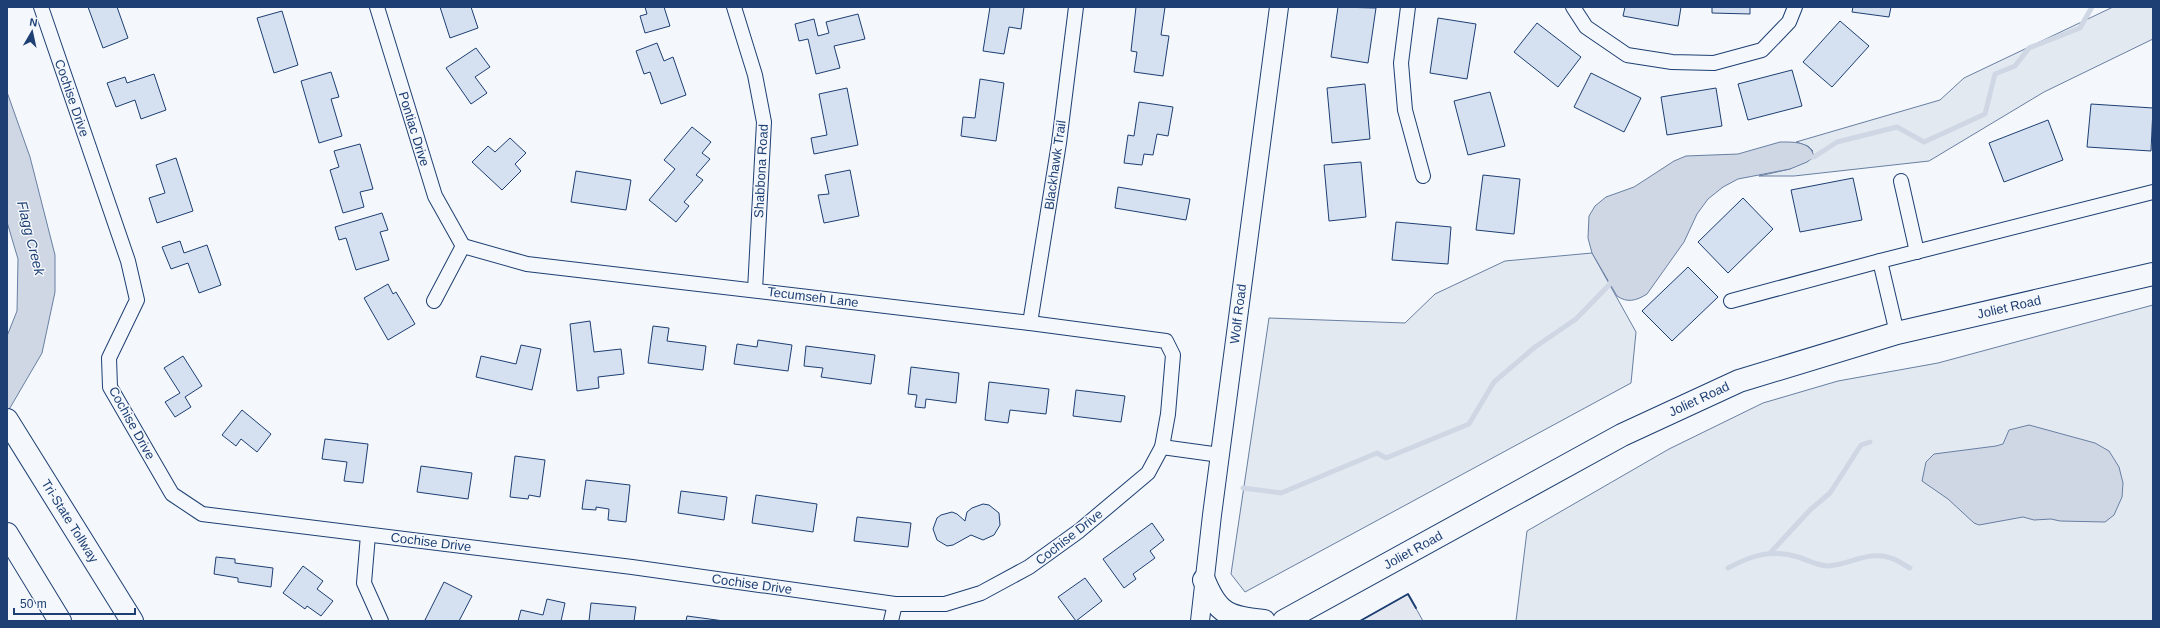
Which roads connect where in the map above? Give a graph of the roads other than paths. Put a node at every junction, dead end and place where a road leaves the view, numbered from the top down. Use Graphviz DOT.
graph roads {
  1 [pos="42,7"];
  2 [pos="377,7"];
  3 [pos="734,7"];
  4 [pos="1076,7"];
  5 [pos="1279,7"];
  6 [pos="1408,7"];
  7 [pos="1573,7"];
  8 [pos="1795,7"];
  9 [pos="1423,176"];
  10 [pos="1901,181"];
  11 [pos="2153,192"];
  12 [pos="463,246"];
  13 [pos="1917,252"];
  14 [pos="1880,261"];
  15 [pos="2153,274"];
  16 [pos="755,290"];
  17 [pos="434,301"];
  18 [pos="1731,301"];
  19 [pos="1030,323"];
  20 [pos="1897,333"];
  21 [pos="1166,341"];
  22 [pos="7,420"];
  23 [pos="1162,447"];
  24 [pos="1220,455"];
  25 [pos="7,534"];
  26 [pos="368,535"];
  27 [pos="1204,580"];
  28 [pos="895,604"];
  29 [pos="60,621"];
  30 [pos="132,621"];
  31 [pos="381,621"];
  32 [pos="891,621"];
  33 [pos="1200,621"];
  34 [pos="1264,621"];
  35 [pos="1284,621"];
  1 -- 26 [label="street, Cochise Drive"];
  2 -- 12 [label="street, Pontiac Drive"];
  3 -- 16 [label="street, Shabbona Road"];
  4 -- 19 [label="street, Blackhawk Trail"];
  5 -- 24 [label="street, Wolf Road"];
  6 -- 9 [label="street"];
  7 -- 8 [label="street"];
  10 -- 13 [label="street"];
  11 -- 13 [label="street"];
  12 -- 16 [label="street, Tecumseh Lane"];
  12 -- 17 [label="street"];
  13 -- 14 [label="street"];
  14 -- 18 [label="street"];
  14 -- 20 [label="street"];
  15 -- 20 [label="main road, Joliet Road"];
  16 -- 19 [label="street, Tecumseh Lane"];
  19 -- 21 [label="street, Tecumseh Lane"];
  20 -- 35 [label="main road, Joliet Road"];
  21 -- 23 [label="street, Cochise Drive"];
  22 -- 30 [label="main road, Tri-State Tollway"];
  23 -- 24 [label="street"];
  23 -- 28 [label="street, Cochise Drive"];
  24 -- 27 [label="street, Wolf Road"];
  25 -- 29 [label="main road"];
  26 -- 28 [label="street, Cochise Drive"];
  26 -- 31 [label="street"];
  27 -- 33 [label="street, Wolf Road"];
  27 -- 34 [label="main road"];
  28 -- 32 [label="street"];
}
